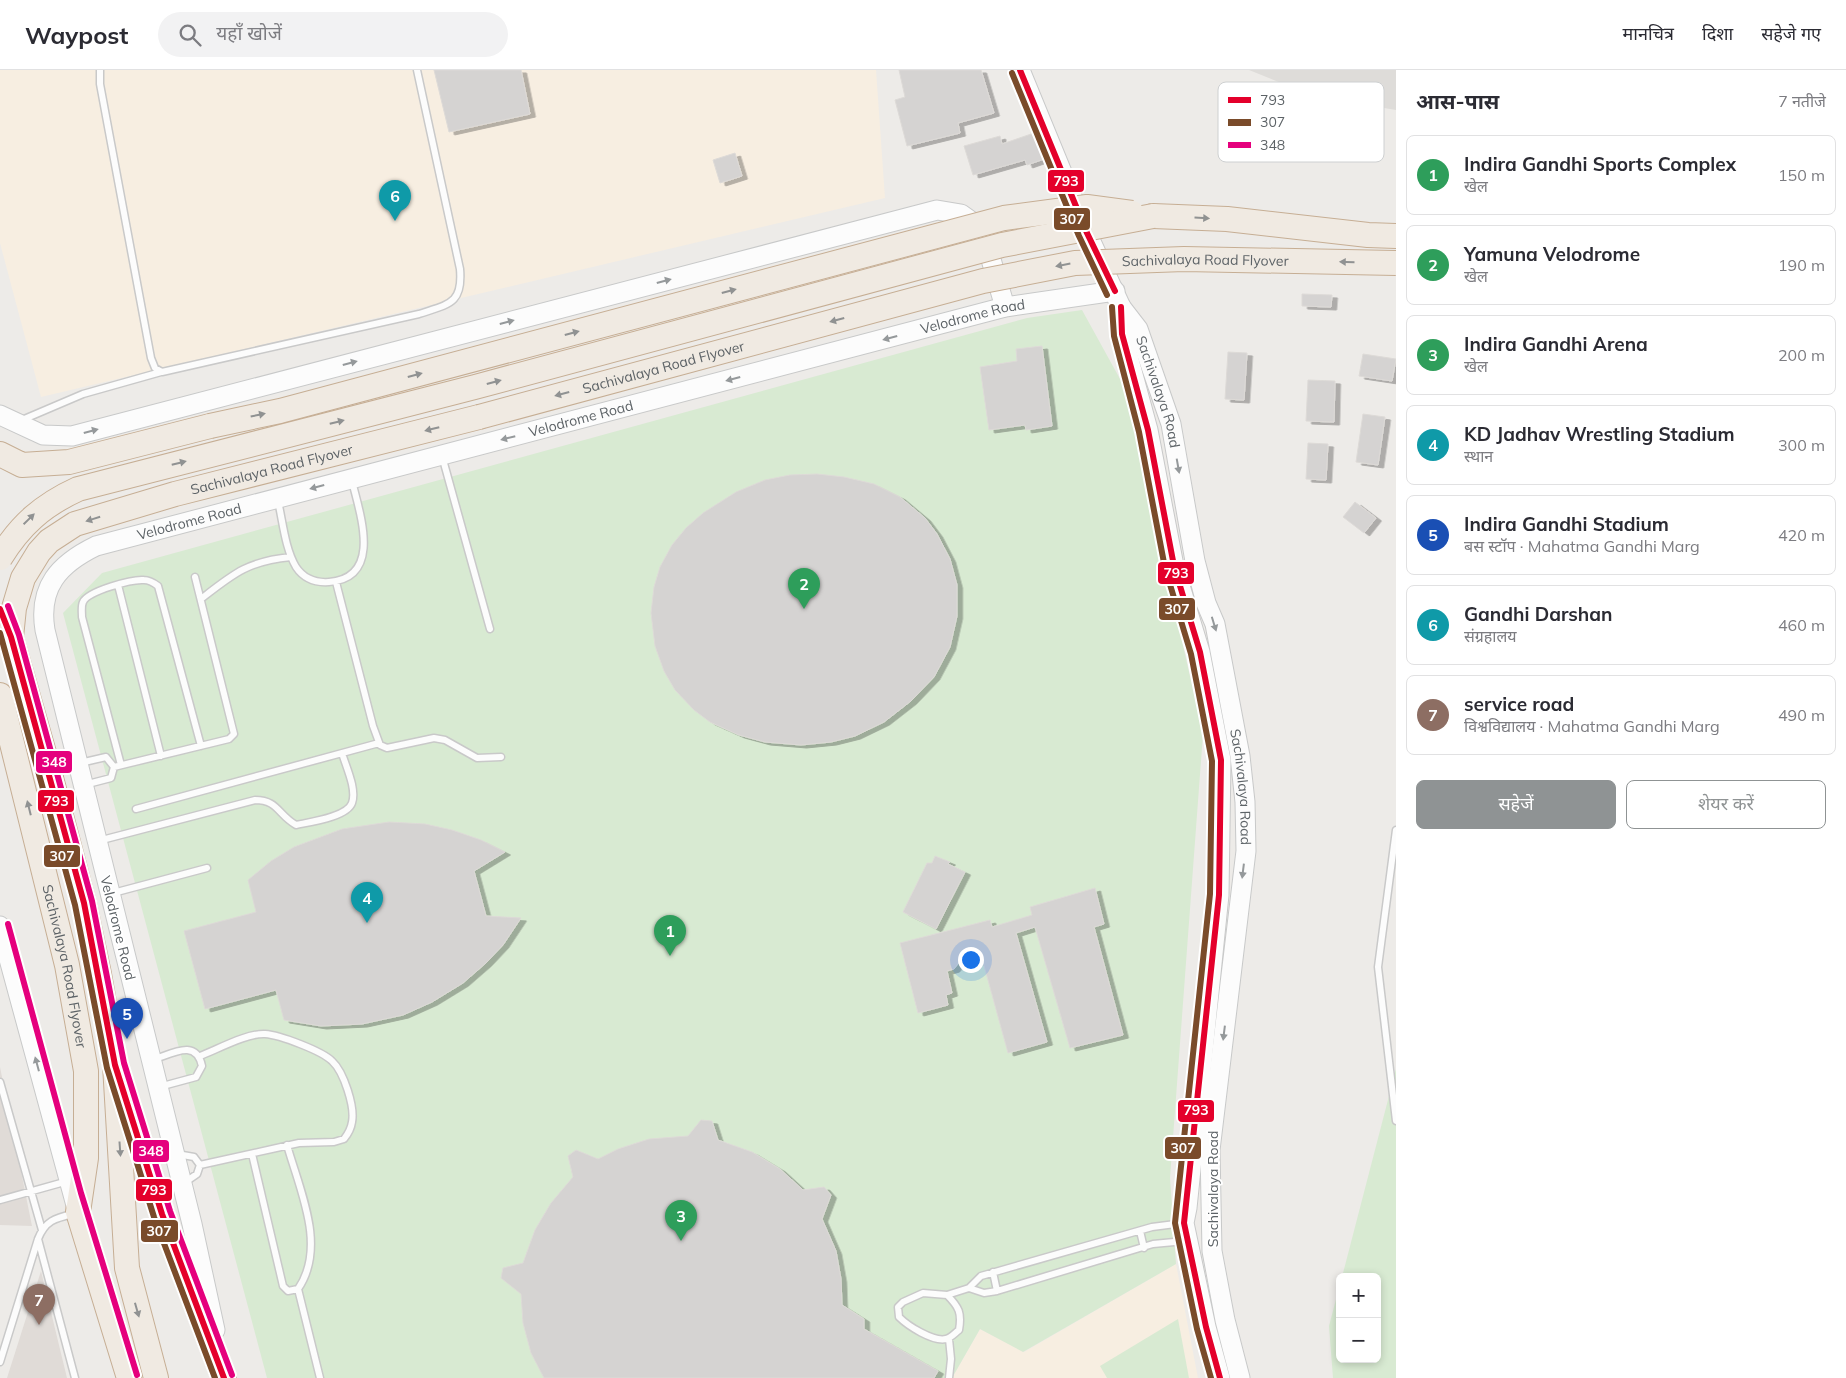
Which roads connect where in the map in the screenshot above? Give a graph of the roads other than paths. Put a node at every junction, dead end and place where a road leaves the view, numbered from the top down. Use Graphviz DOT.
graph roads {
  1 [pos="100,70"];
  2 [pos="417,70"];
  3 [pos="1020,70"];
  4 [pos="1153,216"];
  5 [pos="1396,236"];
  6 [pos="1396,263"];
  7 [pos="1118,299"];
  8 [pos="1005,307"];
  9 [pos="162,372"];
  10 [pos="7,419"];
  11 [pos="0,454"];
  12 [pos="441,455"];
  13 [pos="352,478"];
  14 [pos="277,497"];
  15 [pos="291,557"];
  16 [pos="0,558"];
  17 [pos="195,577"];
  18 [pos="336,582"];
  19 [pos="118,585"];
  20 [pos="1201,586"];
  21 [pos="1180,591"];
  22 [pos="201,599"];
  23 [pos="0,609"];
  24 [pos="490,629"];
  25 [pos="11,637"];
  26 [pos="0,695"];
  27 [pos="379,744"];
  28 [pos="201,746"];
  29 [pos="342,754"];
  30 [pos="161,756"];
  31 [pos="501,757"];
  32 [pos="78,764"];
  33 [pos="121,766"];
  34 [pos="114,768"];
  35 [pos="83,786"];
  36 [pos="136,808"];
  37 [pos="1396,830"];
  38 [pos="97,841"];
  39 [pos="207,868"];
  40 [pos="110,894"];
  41 [pos="0,926"];
  42 [pos="200,1056"];
  43 [pos="151,1061"];
  44 [pos="114,1065"];
  45 [pos="0,1082"];
  46 [pos="158,1087"];
  47 [pos="1396,1121"];
  48 [pos="288,1145"];
  49 [pos="174,1153"];
  50 [pos="252,1154"];
  51 [pos="200,1165"];
  52 [pos="69,1181"];
  53 [pos="181,1184"];
  54 [pos="30,1192"];
  55 [pos="0,1200"];
  56 [pos="78,1212"];
  57 [pos="42,1230"];
  58 [pos="1140,1230"];
  59 [pos="1185,1233"];
  60 [pos="1211,1234"];
  61 [pos="38,1239"];
  62 [pos="1144,1248"];
  63 [pos="993,1272"];
  64 [pos="969,1288"];
  65 [pos="298,1289"];
  66 [pos="997,1291"];
  67 [pos="947,1295"];
  68 [pos="1222,1305"];
  69 [pos="1202,1310"];
  70 [pos="948,1339"];
  71 [pos="0,1362"];
  72 [pos="75,1378"];
  73 [pos="130,1378"];
  74 [pos="156,1378"];
  75 [pos="224,1378"];
  76 [pos="320,1378"];
  77 [pos="948,1378"];
  78 [pos="1220,1378"];
  79 [pos="1240,1378"];
  1 -- 9 [label="lane"];
  2 -- 9 [label="lane"];
  3 -- 7 [label="street, Sachivalaya Road"];
  4 -- 5 [label="highway, Sachivalaya Road Flyover, one-way"];
  11 -- 4 [label="highway, one-way, bridge"];
  16 -- 4 [label="highway, Sachivalaya Road Flyover, one-way, bridge"];
  6 -- 25 [label="highway, Sachivalaya Road Flyover, one-way, bridge"];
  7 -- 8 [label="street, Velodrome Road"];
  7 -- 20 [label="street, Sachivalaya Road, one-way"];
  7 -- 21 [label="street, Sachivalaya Road"];
  10 -- 8 [label="street, one-way"];
  8 -- 12 [label="street, Velodrome Road, one-way"];
  9 -- 10 [label="lane"];
  12 -- 13 [label="street, Velodrome Road"];
  12 -- 24 [label="lane"];
  13 -- 14 [label="street, Velodrome Road, one-way"];
  13 -- 18 [label="lane"];
  14 -- 15 [label="lane"];
  14 -- 32 [label="street, Velodrome Road"];
  15 -- 18 [label="lane"];
  15 -- 22 [label="lane"];
  17 -- 22 [label="lane"];
  18 -- 27 [label="lane"];
  19 -- 28 [label="lane"];
  19 -- 30 [label="lane"];
  19 -- 33 [label="lane"];
  20 -- 21 [label="street"];
  20 -- 60 [label="street, Sachivalaya Road, one-way"];
  21 -- 59 [label="street, Sachivalaya Road"];
  22 -- 28 [label="lane"];
  23 -- 25 [label="street"];
  25 -- 44 [label="highway"];
  56 -- 26 [label="highway, Sachivalaya Road Flyover, one-way"];
  27 -- 29 [label="lane"];
  27 -- 31 [label="lane"];
  28 -- 30 [label="lane"];
  29 -- 36 [label="lane"];
  29 -- 38 [label="lane"];
  30 -- 33 [label="lane"];
  32 -- 34 [label="lane"];
  32 -- 35 [label="street, Velodrome Road"];
  33 -- 34 [label="lane"];
  34 -- 35 [label="lane"];
  35 -- 38 [label="street, Velodrome Road"];
  37 -- 47 [label="lane"];
  38 -- 40 [label="street, Velodrome Road"];
  39 -- 40 [label="lane"];
  40 -- 43 [label="street, Velodrome Road"];
  52 -- 41 [label="street, one-way"];
  42 -- 43 [label="lane"];
  42 -- 46 [label="lane"];
  42 -- 48 [label="lane"];
  43 -- 46 [label="street, Velodrome Road"];
  44 -- 74 [label="highway, one-way"];
  44 -- 75 [label="highway"];
  45 -- 54 [label="lane"];
  46 -- 49 [label="street, Velodrome Road"];
  48 -- 50 [label="lane"];
  48 -- 65 [label="lane"];
  49 -- 51 [label="lane"];
  49 -- 53 [label="street, Velodrome Road"];
  50 -- 51 [label="lane"];
  50 -- 65 [label="lane"];
  51 -- 53 [label="lane"];
  52 -- 54 [label="lane"];
  52 -- 56 [label="street"];
  53 -- 75 [label="street, Velodrome Road"];
  54 -- 55 [label="lane"];
  54 -- 57 [label="lane"];
  56 -- 57 [label="lane"];
  56 -- 73 [label="highway"];
  57 -- 61 [label="lane"];
  58 -- 59 [label="lane"];
  58 -- 62 [label="lane"];
  58 -- 63 [label="lane"];
  59 -- 60 [label="street"];
  59 -- 62 [label="lane"];
  59 -- 69 [label="street, Sachivalaya Road"];
  60 -- 68 [label="street, Sachivalaya Road"];
  61 -- 71 [label="lane"];
  61 -- 72 [label="lane"];
  62 -- 66 [label="lane"];
  63 -- 64 [label="lane"];
  63 -- 66 [label="lane"];
  64 -- 66 [label="lane"];
  64 -- 67 [label="lane"];
  65 -- 76 [label="lane"];
  67 -- 70 [label="lane"];
  67 -- 70 [label="lane"];
  68 -- 69 [label="street"];
  68 -- 79 [label="street, Sachivalaya Road"];
  69 -- 78 [label="street, Sachivalaya Road"];
  70 -- 77 [label="lane"];
}
